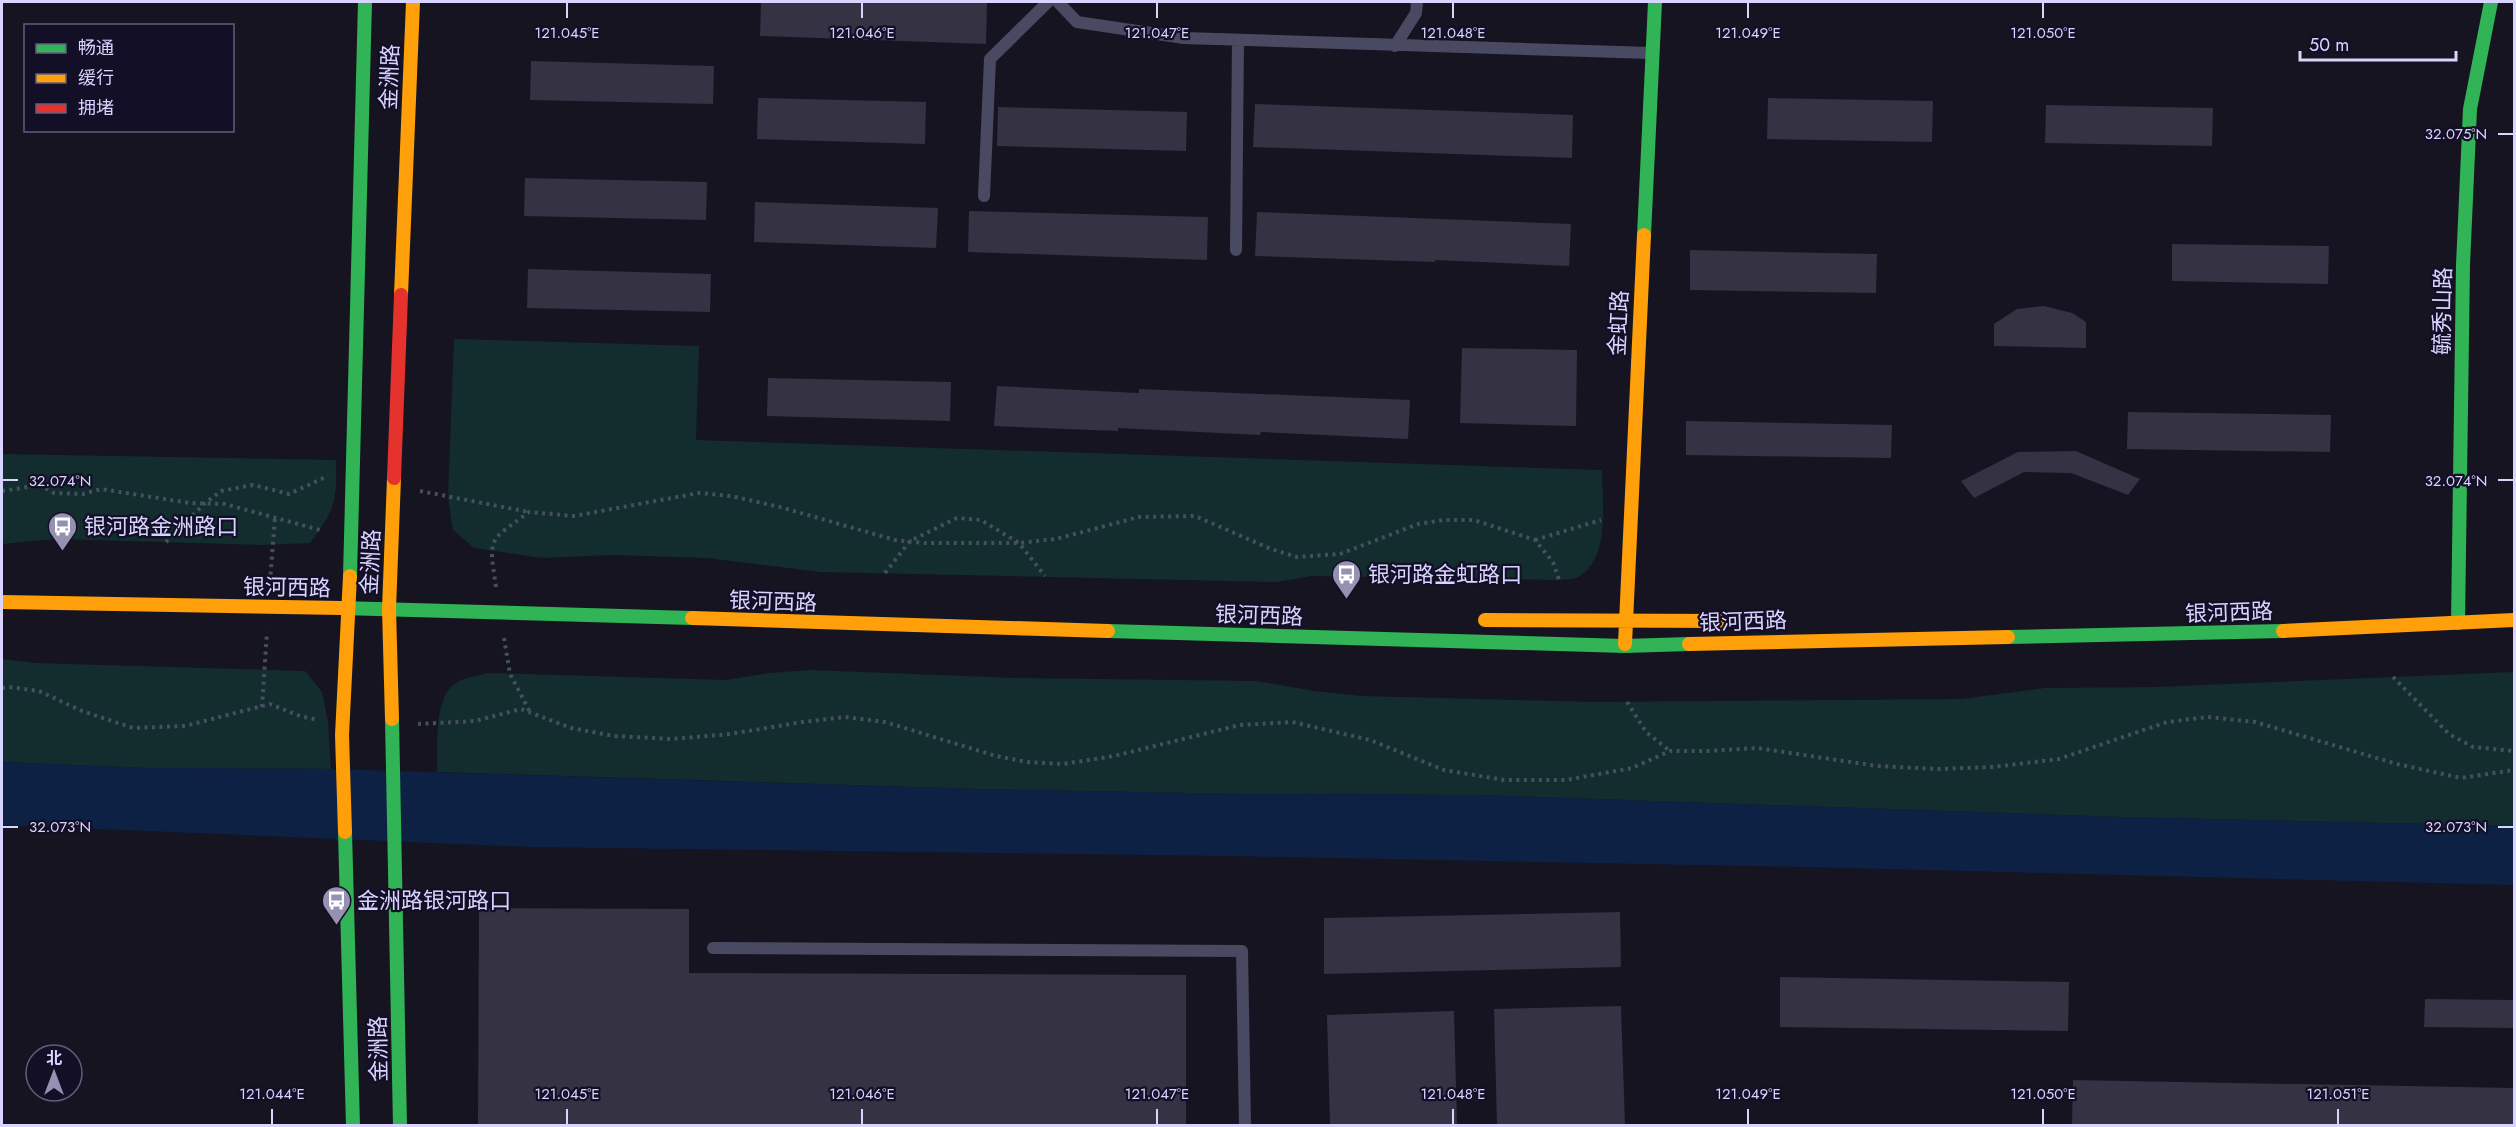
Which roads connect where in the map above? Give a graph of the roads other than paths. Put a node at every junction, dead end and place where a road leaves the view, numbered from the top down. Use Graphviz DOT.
graph roads {
  1 [pos="365,2"];
  2 [pos="413,2"];
  3 [pos="1048,2"];
  4 [pos="1058,2"];
  5 [pos="1417,2"];
  6 [pos="1655,2"];
  7 [pos="2491,2"];
  8 [pos="1238,40"];
  9 [pos="1395,46"];
  10 [pos="1653,54"];
  11 [pos="984,196"];
  12 [pos="1236,250"];
  13 [pos="2,602"];
  14 [pos="349,609"];
  15 [pos="388,609"];
  16 [pos="1473,620"];
  17 [pos="2514,620"];
  18 [pos="1743,621"];
  19 [pos="1624,622"];
  20 [pos="2458,623"];
  21 [pos="1625,646"];
  22 [pos="713,948"];
  23 [pos="353,1125"];
  24 [pos="400,1125"];
  25 [pos="1245,1125"];
  1 -- 14 [label="main road, 金洲路"];
  2 -- 15 [label="main road, 金洲路"];
  3 -- 11 [label="lane"];
  4 -- 8 [label="lane"];
  5 -- 9 [label="lane"];
  6 -- 10 [label="main road, 金虹路"];
  7 -- 20 [label="main road, 毓秀山路"];
  8 -- 9 [label="lane"];
  8 -- 12 [label="lane"];
  9 -- 10 [label="lane"];
  10 -- 19 [label="main road, 金虹路"];
  13 -- 14 [label="main road, 银河西路"];
  14 -- 15 [label="main road, 银河西路"];
  14 -- 23 [label="main road, 金洲路"];
  15 -- 21 [label="main road, 银河西路"];
  15 -- 24 [label="main road, 金洲路"];
  16 -- 19 [label="main road, 银河西路"];
  17 -- 20 [label="main road, 银河西路"];
  18 -- 19 [label="main road, 银河西路"];
  19 -- 21 [label="main road, 金虹路"];
  20 -- 21 [label="main road, 银河西路"];
  22 -- 25 [label="lane"];
}
